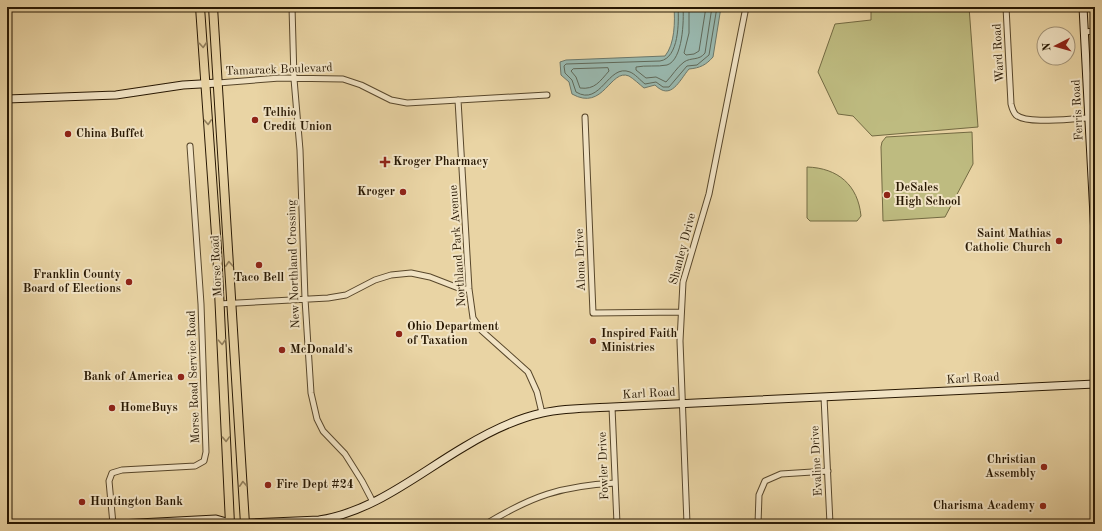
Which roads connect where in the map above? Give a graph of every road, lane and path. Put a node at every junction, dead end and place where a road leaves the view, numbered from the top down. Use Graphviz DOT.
graph roads {
  1 [pos="200,7"];
  2 [pos="213,7"];
  3 [pos="292,7"];
  4 [pos="746,7"];
  5 [pos="1006,7"];
  6 [pos="1083,7"];
  7 [pos="1095,31"];
  8 [pos="1084,32"];
  9 [pos="294,79"];
  10 [pos="206,83"];
  11 [pos="218,83"];
  12 [pos="547,95"];
  13 [pos="7,99"];
  14 [pos="458,100"];
  15 [pos="585,117"];
  16 [pos="1089,118"];
  17 [pos="190,146"];
  18 [pos="1094,207"];
  19 [pos="1095,235"];
  20 [pos="469,289"];
  21 [pos="305,299"];
  22 [pos="232,303"];
  23 [pos="220,304"];
  24 [pos="681,312"];
  25 [pos="1095,384"];
  26 [pos="824,397"];
  27 [pos="682,404"];
  28 [pos="612,407"];
  29 [pos="542,413"];
  30 [pos="828,471"];
  31 [pos="615,484"];
  32 [pos="373,502"];
  33 [pos="319,522"];
  34 [pos="245,523"];
  35 [pos="113,524"];
  36 [pos="119,524"];
  37 [pos="229,524"];
  38 [pos="486,524"];
  39 [pos="617,524"];
  40 [pos="687,524"];
  41 [pos="758,524"];
  42 [pos="830,524"];
  1 -- 10 [label="main road, Morse Road, one-way"];
  2 -- 11 [label="main road, Morse Road"];
  3 -- 9 [label="street, New Northland Crossing"];
  4 -- 24 [label="street, Shanley Drive"];
  5 -- 16 [label="street, Ward Road"];
  6 -- 8 [label="main road, Ferris Road"];
  7 -- 8 [label="street"];
  8 -- 16 [label="main road, Ferris Road"];
  9 -- 11 [label="street, Tamarack Boulevard"];
  9 -- 14 [label="street, Tamarack Boulevard"];
  9 -- 21 [label="street, New Northland Crossing"];
  10 -- 11 [label="main road, Tamarack Boulevard"];
  10 -- 13 [label="main road, Tamarack Boulevard"];
  10 -- 23 [label="main road, Morse Road, one-way"];
  22 -- 11 [label="main road, Morse Road, one-way"];
  12 -- 14 [label="street, Tamarack Boulevard"];
  14 -- 20 [label="street, Northland Park Avenue"];
  15 -- 24 [label="street, Alona Drive"];
  16 -- 18 [label="main road, Ferris Road"];
  17 -- 35 [label="street, Morse Road Service Road"];
  18 -- 19 [label="main road, Ferris Road"];
  20 -- 21 [label="street"];
  20 -- 29 [label="street, Northland Park Avenue"];
  21 -- 22 [label="street"];
  21 -- 32 [label="street, New Northland Crossing"];
  22 -- 23 [label="street"];
  34 -- 22 [label="main road, Morse Road, one-way"];
  23 -- 37 [label="main road, Morse Road, one-way"];
  24 -- 27 [label="street, Shanley Drive"];
  25 -- 26 [label="main road, Karl Road"];
  26 -- 27 [label="main road, Karl Road"];
  26 -- 30 [label="street, Evaline Drive"];
  27 -- 28 [label="main road, Karl Road"];
  27 -- 40 [label="street, Shanley Drive"];
  28 -- 29 [label="main road, Karl Road"];
  28 -- 31 [label="street, Fowler Drive"];
  29 -- 32 [label="main road, Karl Road"];
  30 -- 41 [label="street"];
  30 -- 42 [label="street, Evaline Drive"];
  31 -- 38 [label="street"];
  31 -- 39 [label="street, Fowler Drive"];
  32 -- 33 [label="main road, Karl Road"];
  33 -- 34 [label="main road, Karl Road"];
  34 -- 37 [label="main road, Karl Road"];
  36 -- 37 [label="main road, Karl Road"];
}
